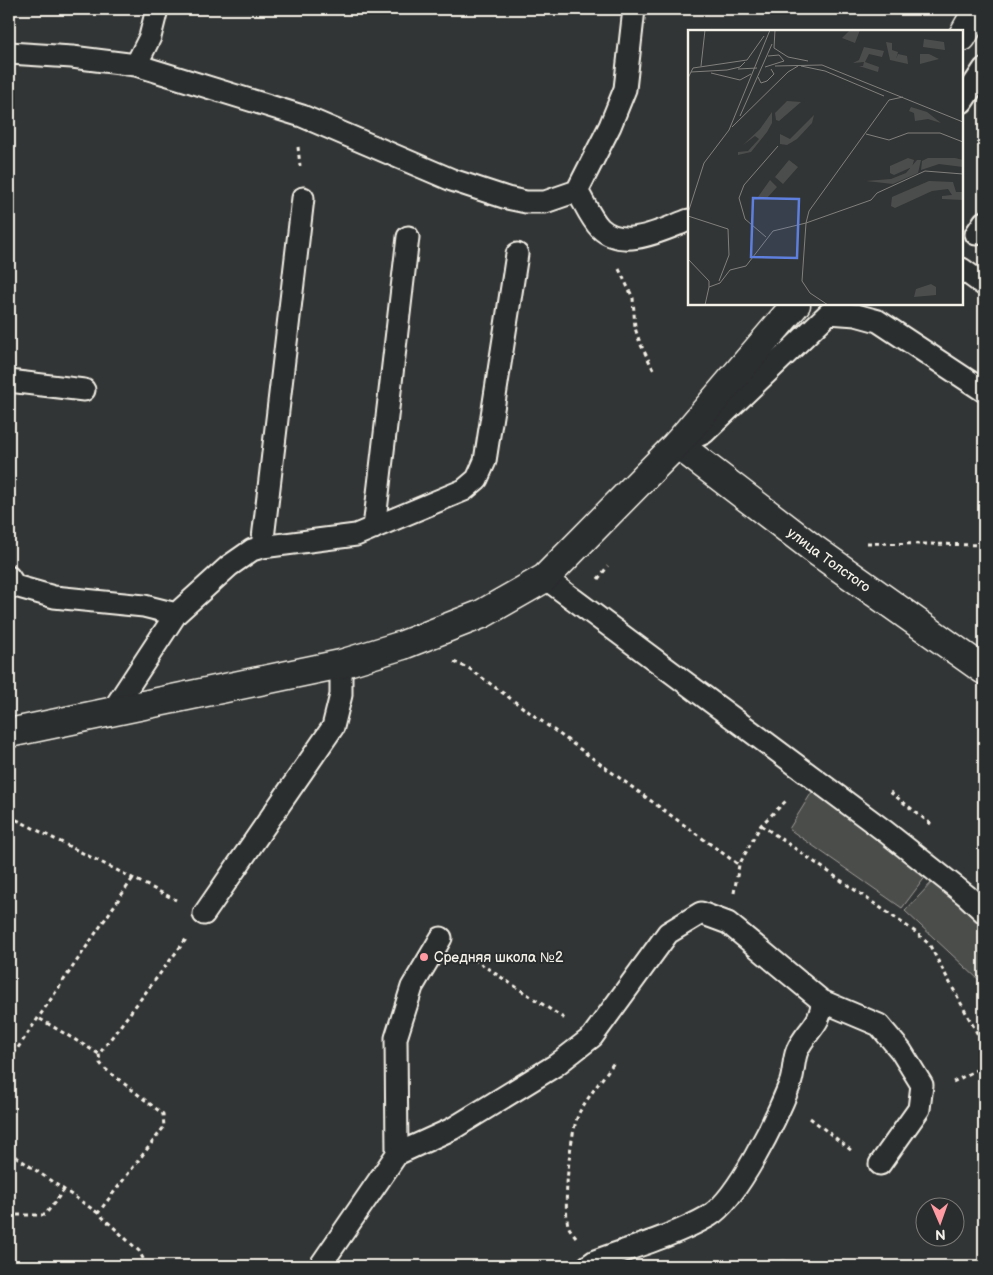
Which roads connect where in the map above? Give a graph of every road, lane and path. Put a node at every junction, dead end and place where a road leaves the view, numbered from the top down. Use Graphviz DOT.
graph roads {
  1 [pos="157,9"];
  2 [pos="634,9"];
  3 [pos="978,9"];
  4 [pos="963,35"];
  5 [pos="9,53"];
  6 [pos="136,65"];
  7 [pos="984,69"];
  8 [pos="963,100"];
  9 [pos="295,114"];
  10 [pos="577,191"];
  11 [pos="303,198"];
  12 [pos="688,220"];
  13 [pos="408,237"];
  14 [pos="517,254"];
  15 [pos="963,270"];
  16 [pos="984,286"];
  17 [pos="633,298"];
  18 [pos="795,305"];
  19 [pos="653,369"];
  20 [pos="9,381"];
  21 [pos="84,390"];
  22 [pos="984,390"];
  23 [pos="677,444"];
  24 [pos="374,528"];
  25 [pos="984,545"];
  26 [pos="262,547"];
  27 [pos="815,550"];
  28 [pos="9,577"];
  29 [pos="545,578"];
  30 [pos="176,614"];
  31 [pos="449,659"];
  32 [pos="341,664"];
  33 [pos="984,670"];
  34 [pos="111,713"];
  35 [pos="9,733"];
  36 [pos="810,776"];
  37 [pos="9,816"];
  38 [pos="761,825"];
  39 [pos="739,865"];
  40 [pos="133,878"];
  41 [pos="984,912"];
  42 [pos="204,914"];
  43 [pos="728,923"];
  44 [pos="440,938"];
  45 [pos="498,975"];
  46 [pos="822,1001"];
  47 [pos="40,1019"];
  48 [pos="592,1038"];
  49 [pos="984,1046"];
  50 [pos="99,1054"];
  51 [pos="620,1054"];
  52 [pos="9,1061"];
  53 [pos="984,1066"];
  54 [pos="976,1071"];
  55 [pos="782,1100"];
  56 [pos="9,1152"];
  57 [pos="397,1154"];
  58 [pos="880,1164"];
  59 [pos="64,1190"];
  60 [pos="98,1213"];
  61 [pos="9,1215"];
  62 [pos="592,1264"];
  63 [pos="147,1266"];
  64 [pos="320,1266"];
  1 -- 6 [label="lane"];
  2 -- 10 [label="lane"];
  3 -- 4 [label="main road"];
  5 -- 6 [label="lane"];
  6 -- 9 [label="lane"];
  7 -- 8 [label="lane"];
  9 -- 10 [label="lane"];
  9 -- 11 [label="path"];
  10 -- 12 [label="lane"];
  11 -- 26 [label="lane"];
  13 -- 24 [label="lane"];
  14 -- 24 [label="lane"];
  15 -- 16 [label="lane"];
  17 -- 19 [label="path"];
  18 -- 23 [label="main road"];
  20 -- 21 [label="lane"];
  22 -- 23 [label="lane"];
  23 -- 27 [label="main road, улица Толстого"];
  23 -- 29 [label="main road"];
  24 -- 26 [label="lane"];
  25 -- 27 [label="path"];
  26 -- 30 [label="lane"];
  27 -- 33 [label="main road, улица Толстого"];
  28 -- 30 [label="lane"];
  29 -- 32 [label="main road"];
  29 -- 36 [label="lane"];
  30 -- 34 [label="lane"];
  31 -- 39 [label="path"];
  32 -- 34 [label="main road"];
  32 -- 42 [label="lane"];
  34 -- 35 [label="main road"];
  36 -- 38 [label="path"];
  36 -- 41 [label="lane"];
  37 -- 40 [label="path"];
  38 -- 39 [label="path"];
  38 -- 49 [label="path"];
  39 -- 43 [label="path"];
  40 -- 42 [label="path"];
  40 -- 47 [label="path"];
  42 -- 50 [label="path"];
  43 -- 46 [label="lane"];
  43 -- 48 [label="lane"];
  44 -- 57 [label="lane"];
  45 -- 48 [label="path"];
  46 -- 55 [label="lane"];
  46 -- 58 [label="lane"];
  47 -- 50 [label="path"];
  47 -- 52 [label="path"];
  48 -- 57 [label="lane"];
  50 -- 60 [label="path"];
  51 -- 62 [label="path"];
  53 -- 54 [label="path"];
  55 -- 58 [label="path"];
  55 -- 62 [label="lane"];
  56 -- 59 [label="path"];
  57 -- 64 [label="lane"];
  59 -- 60 [label="path"];
  59 -- 61 [label="path"];
  60 -- 63 [label="path"];
}
